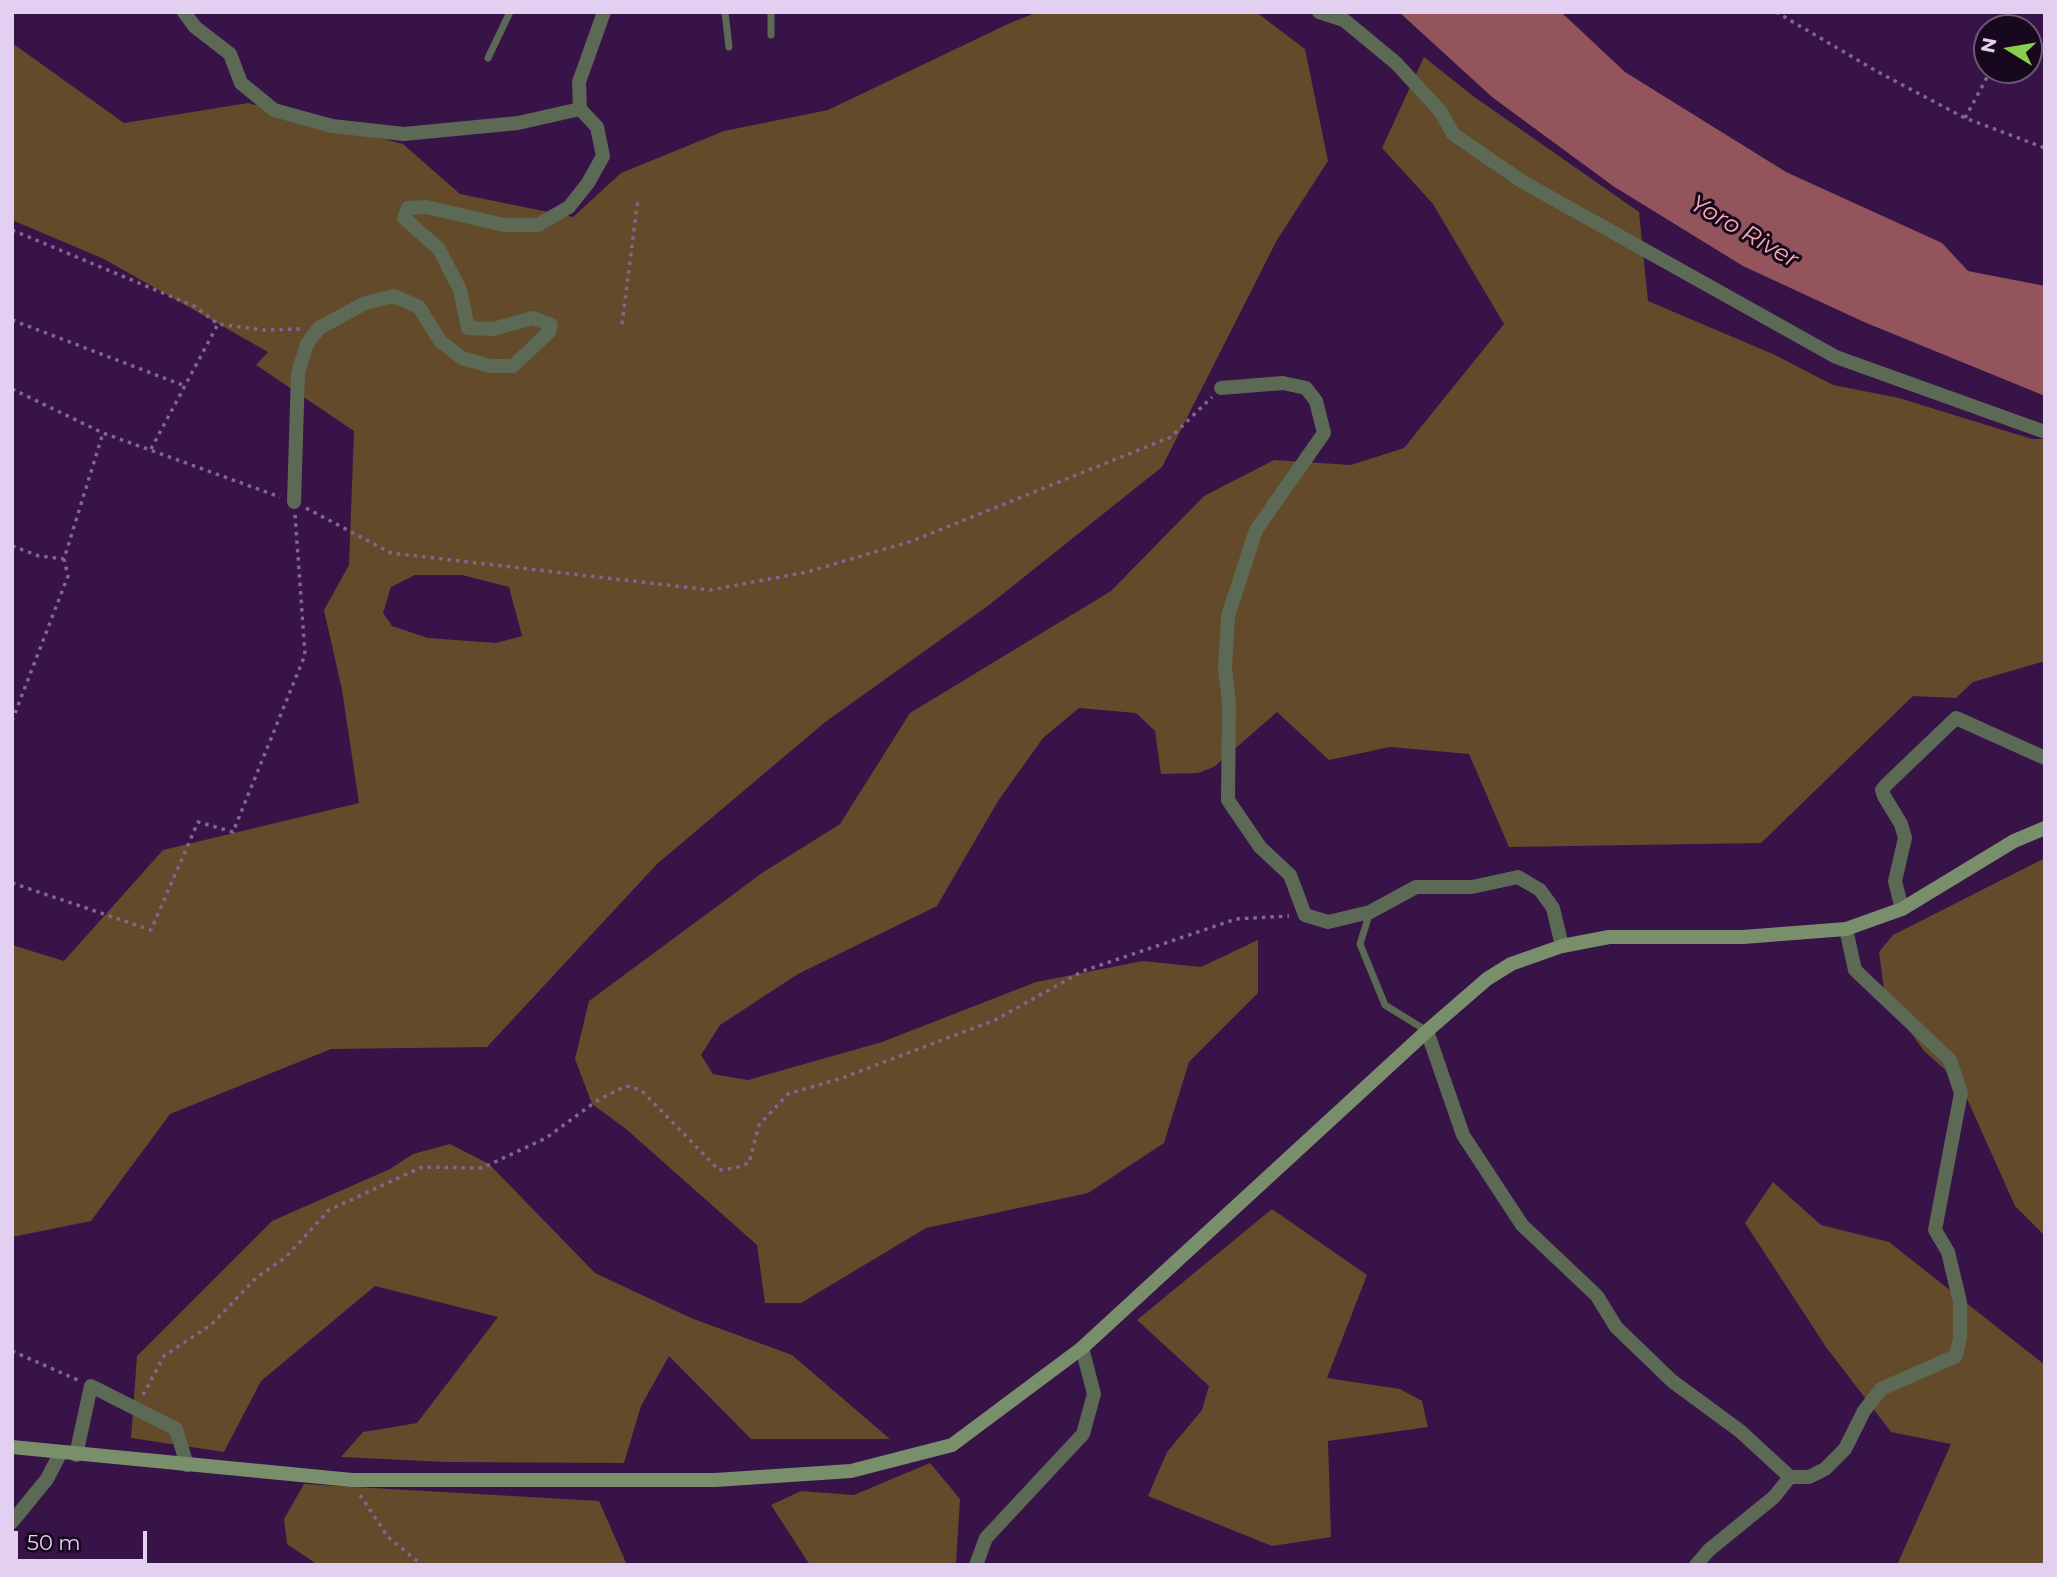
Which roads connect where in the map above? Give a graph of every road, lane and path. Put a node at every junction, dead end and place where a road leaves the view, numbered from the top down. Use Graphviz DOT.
graph roads {
  1 [pos="184,12"];
  2 [pos="510,12"];
  3 [pos="604,12"];
  4 [pos="725,12"];
  5 [pos="771,12"];
  6 [pos="1319,12"];
  7 [pos="1776,12"];
  8 [pos="771,35"];
  9 [pos="729,47"];
  10 [pos="488,58"];
  11 [pos="1984,84"];
  12 [pos="580,109"];
  13 [pos="1965,118"];
  14 [pos="2045,148"];
  15 [pos="638,199"];
  16 [pos="12,230"];
  17 [pos="12,320"];
  18 [pos="218,324"];
  19 [pos="622,324"];
  20 [pos="319,328"];
  21 [pos="185,386"];
  22 [pos="1221,388"];
  23 [pos="12,389"];
  24 [pos="2045,432"];
  25 [pos="103,433"];
  26 [pos="151,449"];
  27 [pos="294,502"];
  28 [pos="12,546"];
  29 [pos="64,559"];
  30 [pos="12,721"];
  31 [pos="2045,758"];
  32 [pos="2045,828"];
  33 [pos="12,883"];
  34 [pos="1902,909"];
  35 [pos="1370,912"];
  36 [pos="1305,915"];
  37 [pos="1846,929"];
  38 [pos="1562,946"];
  39 [pos="1427,1031"];
  40 [pos="1082,1348"];
  41 [pos="12,1351"];
  42 [pos="91,1386"];
  43 [pos="136,1408"];
  44 [pos="12,1447"];
  45 [pos="60,1454"];
  46 [pos="76,1455"];
  47 [pos="187,1465"];
  48 [pos="1790,1477"];
  49 [pos="352,1480"];
  50 [pos="12,1522"];
  51 [pos="422,1565"];
  52 [pos="976,1565"];
  53 [pos="1696,1565"];
  1 -- 12 [label="street"];
  2 -- 10 [label="lane"];
  3 -- 12 [label="street"];
  4 -- 9 [label="lane"];
  5 -- 8 [label="lane"];
  6 -- 24 [label="street"];
  7 -- 13 [label="path"];
  11 -- 13 [label="path"];
  12 -- 20 [label="street"];
  13 -- 14 [label="path"];
  15 -- 19 [label="path"];
  16 -- 18 [label="path"];
  17 -- 21 [label="path"];
  18 -- 20 [label="path"];
  18 -- 21 [label="path"];
  20 -- 27 [label="street"];
  21 -- 26 [label="path"];
  22 -- 27 [label="path"];
  22 -- 36 [label="street"];
  23 -- 25 [label="path"];
  25 -- 26 [label="path"];
  25 -- 29 [label="path"];
  26 -- 27 [label="path"];
  27 -- 33 [label="path"];
  28 -- 29 [label="path"];
  29 -- 30 [label="path"];
  31 -- 34 [label="street"];
  32 -- 34 [label="street"];
  34 -- 37 [label="street"];
  35 -- 36 [label="street"];
  35 -- 38 [label="street"];
  35 -- 39 [label="lane"];
  36 -- 43 [label="path"];
  37 -- 38 [label="street"];
  37 -- 48 [label="street"];
  38 -- 39 [label="street"];
  39 -- 40 [label="street"];
  39 -- 48 [label="street"];
  40 -- 49 [label="street"];
  40 -- 52 [label="street"];
  41 -- 42 [label="path"];
  42 -- 43 [label="street"];
  42 -- 46 [label="street"];
  43 -- 47 [label="street"];
  44 -- 45 [label="street"];
  45 -- 46 [label="street"];
  45 -- 50 [label="street"];
  46 -- 47 [label="street"];
  47 -- 49 [label="street"];
  48 -- 53 [label="street"];
  49 -- 51 [label="path"];
}
